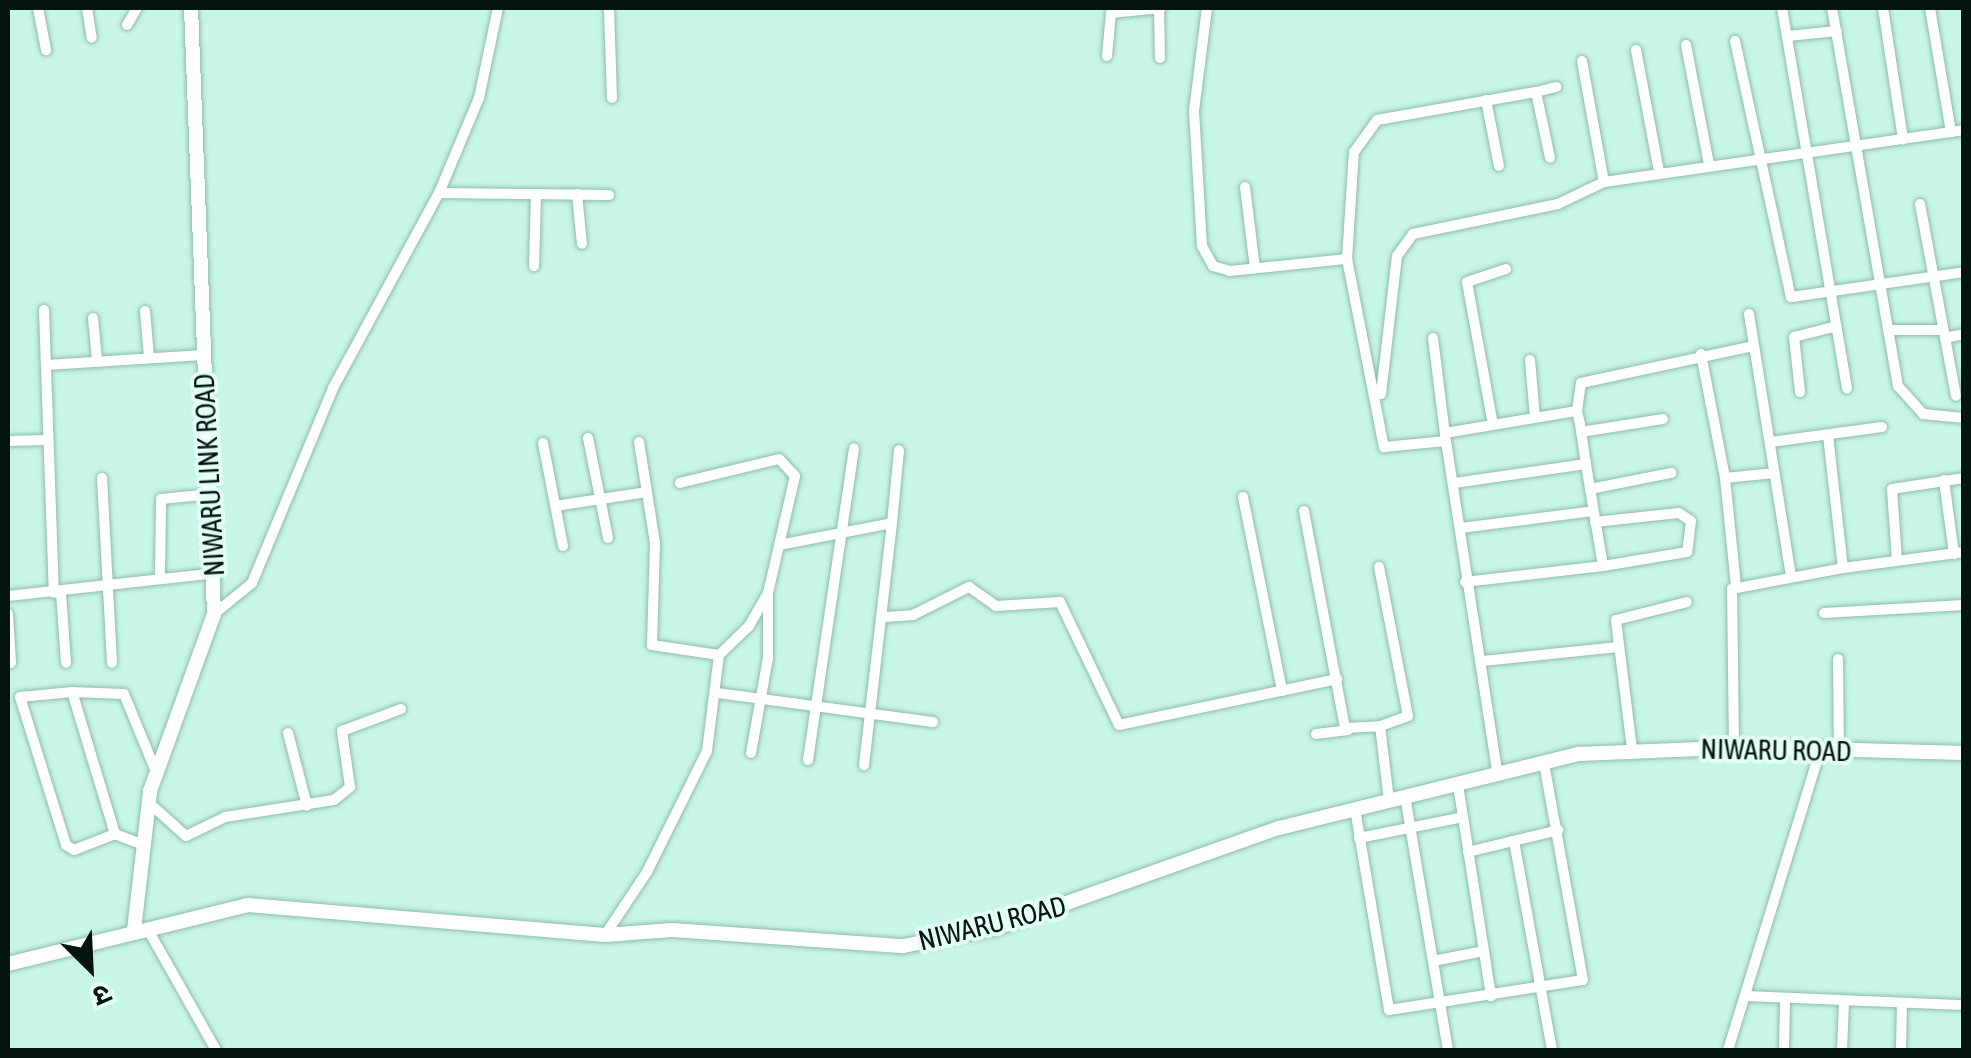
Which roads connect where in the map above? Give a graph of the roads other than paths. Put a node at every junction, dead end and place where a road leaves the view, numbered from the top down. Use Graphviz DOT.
graph roads {
  1 [pos="38,8"];
  2 [pos="87,8"];
  3 [pos="137,8"];
  4 [pos="192,8"];
  5 [pos="498,8"];
  6 [pos="608,8"];
  7 [pos="1160,8"];
  8 [pos="1208,8"];
  9 [pos="1782,8"];
  10 [pos="1832,8"];
  11 [pos="1883,8"];
  12 [pos="1930,8"];
  13 [pos="126,25"];
  14 [pos="1837,31"];
  15 [pos="1788,36"];
  16 [pos="92,38"];
  17 [pos="1735,41"];
  18 [pos="1686,46"];
  19 [pos="46,50"];
  20 [pos="1636,50"];
  21 [pos="1107,56"];
  22 [pos="1160,58"];
  23 [pos="1582,61"];
  24 [pos="1556,87"];
  25 [pos="1536,92"];
  26 [pos="612,98"];
  27 [pos="1486,100"];
  28 [pos="1964,130"];
  29 [pos="1950,132"];
  30 [pos="1904,139"];
  31 [pos="1856,146"];
  32 [pos="1812,152"];
  33 [pos="1550,158"];
  34 [pos="1762,158"];
  35 [pos="1708,164"];
  36 [pos="1500,166"];
  37 [pos="1660,172"];
  38 [pos="1604,182"];
  39 [pos="1245,187"];
  40 [pos="439,193"];
  41 [pos="536,194"];
  42 [pos="577,194"];
  43 [pos="610,195"];
  44 [pos="1920,204"];
  45 [pos="582,244"];
  46 [pos="1347,259"];
  47 [pos="534,266"];
  48 [pos="1255,268"];
  49 [pos="1506,270"];
  50 [pos="1964,272"];
  51 [pos="1934,278"];
  52 [pos="1880,286"];
  53 [pos="1832,294"];
  54 [pos="44,310"];
  55 [pos="145,310"];
  56 [pos="1748,314"];
  57 [pos="93,318"];
  58 [pos="1838,326"];
  59 [pos="1888,330"];
  60 [pos="1944,334"];
  61 [pos="1964,334"];
  62 [pos="1433,338"];
  63 [pos="1754,346"];
  64 [pos="1701,354"];
  65 [pos="203,355"];
  66 [pos="149,357"];
  67 [pos="97,360"];
  68 [pos="1530,360"];
  69 [pos="46,365"];
  70 [pos="1847,388"];
  71 [pos="1800,392"];
  72 [pos="1956,396"];
  73 [pos="1381,405"];
  74 [pos="1577,412"];
  75 [pos="1535,418"];
  76 [pos="1964,418"];
  77 [pos="1663,419"];
  78 [pos="1493,425"];
  79 [pos="1882,427"];
  80 [pos="1581,432"];
  81 [pos="1828,435"];
  82 [pos="1446,437"];
  83 [pos="588,438"];
  84 [pos="48,440"];
  85 [pos="8,441"];
  86 [pos="639,442"];
  87 [pos="1770,442"];
  88 [pos="543,443"];
  89 [pos="854,448"];
  90 [pos="899,450"];
  91 [pos="1586,464"];
  92 [pos="1672,473"];
  93 [pos="1775,473"];
  94 [pos="102,478"];
  95 [pos="1725,478"];
  96 [pos="1964,478"];
  97 [pos="1944,480"];
  98 [pos="680,483"];
  99 [pos="1454,484"];
  100 [pos="1590,490"];
  101 [pos="647,492"];
  102 [pos="212,494"];
  103 [pos="1244,496"];
  104 [pos="600,497"];
  105 [pos="555,506"];
  106 [pos="1304,512"];
  107 [pos="1594,516"];
  108 [pos="892,522"];
  109 [pos="1461,528"];
  110 [pos="839,532"];
  111 [pos="608,538"];
  112 [pos="779,545"];
  113 [pos="564,546"];
  114 [pos="1958,553"];
  115 [pos="1897,562"];
  116 [pos="1378,566"];
  117 [pos="1603,566"];
  118 [pos="1844,568"];
  119 [pos="216,573"];
  120 [pos="160,575"];
  121 [pos="1791,576"];
  122 [pos="1465,582"];
  123 [pos="1736,586"];
  124 [pos="108,590"];
  125 [pos="58,593"];
  126 [pos="768,593"];
  127 [pos="8,596"];
  128 [pos="1686,602"];
  129 [pos="1964,605"];
  130 [pos="1824,613"];
  131 [pos="8,614"];
  132 [pos="214,614"];
  133 [pos="886,617"];
  134 [pos="1618,647"];
  135 [pos="718,655"];
  136 [pos="1838,659"];
  137 [pos="1483,661"];
  138 [pos="11,663"];
  139 [pos="66,663"];
  140 [pos="112,663"];
  141 [pos="1337,678"];
  142 [pos="1282,691"];
  143 [pos="72,692"];
  144 [pos="718,693"];
  145 [pos="760,700"];
  146 [pos="816,706"];
  147 [pos="400,709"];
  148 [pos="870,715"];
  149 [pos="934,722"];
  150 [pos="1380,726"];
  151 [pos="1348,730"];
  152 [pos="288,733"];
  153 [pos="1316,734"];
  154 [pos="1734,747"];
  155 [pos="1632,749"];
  156 [pos="751,752"];
  157 [pos="1838,754"];
  158 [pos="1964,754"];
  159 [pos="1819,755"];
  160 [pos="808,760"];
  161 [pos="1544,764"];
  162 [pos="864,766"];
  163 [pos="157,774"];
  164 [pos="1498,776"];
  165 [pos="1458,785"];
  166 [pos="1397,798"];
  167 [pos="148,802"];
  168 [pos="306,806"];
  169 [pos="1355,808"];
  170 [pos="1463,817"];
  171 [pos="1410,827"];
  172 [pos="1558,830"];
  173 [pos="115,834"];
  174 [pos="1360,838"];
  175 [pos="1514,841"];
  176 [pos="141,844"];
  177 [pos="1468,852"];
  178 [pos="140,929"];
  179 [pos="605,936"];
  180 [pos="1484,951"];
  181 [pos="1434,962"];
  182 [pos="8,964"];
  183 [pos="1542,987"];
  184 [pos="1490,996"];
  185 [pos="1746,996"];
  186 [pos="1785,1001"];
  187 [pos="1844,1002"];
  188 [pos="1902,1003"];
  189 [pos="1441,1005"];
  190 [pos="1964,1006"];
  191 [pos="216,1050"];
  192 [pos="1448,1050"];
  193 [pos="1552,1050"];
  194 [pos="1728,1050"];
  195 [pos="1784,1050"];
  196 [pos="1842,1050"];
  197 [pos="1900,1050"];
  1 -- 19 [label="street"];
  2 -- 16 [label="street"];
  3 -- 13 [label="street"];
  4 -- 65 [label="street, NIWARU LINK ROAD"];
  5 -- 40 [label="street"];
  6 -- 26 [label="street"];
  7 -- 21 [label="street"];
  7 -- 22 [label="street"];
  8 -- 48 [label="street"];
  9 -- 15 [label="street"];
  10 -- 14 [label="street"];
  11 -- 30 [label="street"];
  12 -- 29 [label="street"];
  14 -- 15 [label="street"];
  14 -- 31 [label="street"];
  15 -- 32 [label="street"];
  17 -- 34 [label="street"];
  18 -- 35 [label="street"];
  20 -- 37 [label="street"];
  23 -- 38 [label="street"];
  24 -- 25 [label="street"];
  25 -- 27 [label="street"];
  25 -- 33 [label="street"];
  27 -- 36 [label="street"];
  27 -- 46 [label="street"];
  28 -- 29 [label="street"];
  29 -- 30 [label="street"];
  30 -- 31 [label="street"];
  31 -- 32 [label="street"];
  31 -- 52 [label="street"];
  32 -- 34 [label="street"];
  32 -- 53 [label="street"];
  34 -- 35 [label="street"];
  34 -- 53 [label="street"];
  35 -- 37 [label="street"];
  37 -- 38 [label="street"];
  38 -- 73 [label="street"];
  39 -- 48 [label="street"];
  40 -- 41 [label="street"];
  40 -- 132 [label="street"];
  41 -- 42 [label="street"];
  41 -- 47 [label="street"];
  42 -- 43 [label="street"];
  42 -- 45 [label="street"];
  44 -- 51 [label="street"];
  46 -- 48 [label="street"];
  46 -- 73 [label="street"];
  49 -- 78 [label="street"];
  50 -- 51 [label="street"];
  51 -- 52 [label="street"];
  51 -- 60 [label="street"];
  52 -- 53 [label="street"];
  52 -- 59 [label="street"];
  53 -- 58 [label="street"];
  54 -- 69 [label="street"];
  55 -- 66 [label="street"];
  56 -- 63 [label="street"];
  57 -- 67 [label="street"];
  58 -- 70 [label="street"];
  58 -- 71 [label="street"];
  59 -- 60 [label="street"];
  59 -- 76 [label="street"];
  60 -- 61 [label="street"];
  60 -- 72 [label="street"];
  62 -- 82 [label="street"];
  63 -- 64 [label="street"];
  63 -- 87 [label="street"];
  64 -- 74 [label="street"];
  64 -- 95 [label="street"];
  65 -- 66 [label="street"];
  65 -- 102 [label="street, NIWARU LINK ROAD"];
  66 -- 67 [label="street"];
  67 -- 69 [label="street"];
  68 -- 75 [label="street"];
  69 -- 84 [label="street"];
  73 -- 82 [label="street"];
  74 -- 75 [label="street"];
  74 -- 80 [label="street"];
  75 -- 78 [label="street"];
  77 -- 80 [label="street"];
  78 -- 82 [label="street"];
  79 -- 81 [label="street"];
  80 -- 91 [label="street"];
  81 -- 87 [label="street"];
  81 -- 118 [label="street"];
  82 -- 99 [label="street"];
  83 -- 104 [label="street"];
  84 -- 85 [label="street"];
  84 -- 125 [label="street"];
  86 -- 101 [label="street"];
  87 -- 93 [label="street"];
  88 -- 105 [label="street"];
  89 -- 110 [label="street"];
  90 -- 108 [label="street"];
  91 -- 99 [label="street"];
  91 -- 100 [label="street"];
  92 -- 100 [label="street"];
  93 -- 95 [label="street"];
  93 -- 121 [label="street"];
  94 -- 124 [label="street"];
  95 -- 123 [label="street"];
  96 -- 97 [label="street"];
  97 -- 114 [label="street"];
  97 -- 115 [label="street"];
  98 -- 112 [label="street"];
  99 -- 109 [label="street"];
  100 -- 107 [label="street"];
  101 -- 104 [label="street"];
  101 -- 135 [label="street"];
  102 -- 119 [label="street, NIWARU LINK ROAD"];
  102 -- 120 [label="street"];
  103 -- 142 [label="street"];
  104 -- 105 [label="street"];
  104 -- 111 [label="street"];
  105 -- 113 [label="street"];
  106 -- 141 [label="street"];
  107 -- 109 [label="street"];
  107 -- 117 [label="street"];
  107 -- 117 [label="street"];
  108 -- 110 [label="street"];
  108 -- 133 [label="street"];
  109 -- 122 [label="street"];
  110 -- 112 [label="street"];
  110 -- 146 [label="street"];
  112 -- 126 [label="street"];
  114 -- 115 [label="street"];
  115 -- 118 [label="street"];
  116 -- 150 [label="street"];
  117 -- 122 [label="street"];
  118 -- 121 [label="street"];
  119 -- 120 [label="street"];
  119 -- 132 [label="street, NIWARU LINK ROAD"];
  120 -- 124 [label="street"];
  121 -- 123 [label="street"];
  122 -- 137 [label="street"];
  123 -- 154 [label="street"];
  124 -- 125 [label="street"];
  124 -- 140 [label="street"];
  125 -- 127 [label="street"];
  125 -- 139 [label="street"];
  126 -- 135 [label="street"];
  126 -- 145 [label="street"];
  128 -- 134 [label="street"];
  129 -- 130 [label="street"];
  131 -- 138 [label="street"];
  132 -- 163 [label="street, NIWARU LINK ROAD"];
  133 -- 142 [label="street"];
  133 -- 148 [label="street"];
  134 -- 137 [label="street"];
  134 -- 155 [label="street"];
  135 -- 144 [label="street"];
  136 -- 157 [label="street"];
  137 -- 164 [label="street"];
  141 -- 142 [label="street"];
  141 -- 151 [label="street"];
  143 -- 163 [label="street"];
  143 -- 173 [label="street"];
  143 -- 173 [label="street"];
  144 -- 145 [label="street"];
  144 -- 179 [label="street"];
  145 -- 146 [label="street"];
  145 -- 156 [label="street"];
  146 -- 148 [label="street"];
  146 -- 160 [label="street"];
  147 -- 168 [label="street"];
  148 -- 149 [label="street"];
  148 -- 162 [label="street"];
  150 -- 151 [label="street"];
  150 -- 166 [label="street"];
  151 -- 153 [label="street"];
  152 -- 168 [label="street"];
  154 -- 155 [label="street, NIWARU ROAD"];
  154 -- 159 [label="street, NIWARU ROAD"];
  155 -- 161 [label="street, NIWARU ROAD"];
  157 -- 158 [label="street, NIWARU ROAD"];
  157 -- 159 [label="street, NIWARU ROAD"];
  159 -- 185 [label="street"];
  161 -- 164 [label="street, NIWARU ROAD"];
  161 -- 172 [label="street"];
  163 -- 167 [label="street, NIWARU LINK ROAD"];
  164 -- 165 [label="street, NIWARU ROAD"];
  165 -- 166 [label="street, NIWARU ROAD"];
  165 -- 170 [label="street"];
  166 -- 169 [label="street, NIWARU ROAD"];
  166 -- 171 [label="street"];
  167 -- 168 [label="street"];
  167 -- 176 [label="street, NIWARU LINK ROAD"];
  169 -- 174 [label="street"];
  169 -- 179 [label="street, NIWARU ROAD"];
  170 -- 171 [label="street"];
  170 -- 177 [label="street"];
  171 -- 174 [label="street"];
  171 -- 181 [label="street"];
  172 -- 175 [label="street"];
  172 -- 183 [label="street"];
  173 -- 176 [label="street"];
  174 -- 189 [label="street"];
  175 -- 177 [label="street"];
  175 -- 183 [label="street"];
  176 -- 178 [label="street, NIWARU LINK ROAD"];
  177 -- 180 [label="street"];
  178 -- 179 [label="street, NIWARU ROAD"];
  178 -- 182 [label="street, NIWARU ROAD"];
  178 -- 191 [label="street"];
  180 -- 181 [label="street"];
  180 -- 184 [label="street"];
  181 -- 189 [label="street"];
  183 -- 184 [label="street"];
  183 -- 193 [label="street"];
  184 -- 189 [label="street"];
  185 -- 186 [label="street"];
  185 -- 194 [label="street"];
  186 -- 187 [label="street"];
  186 -- 195 [label="street"];
  187 -- 188 [label="street"];
  187 -- 196 [label="street"];
  188 -- 190 [label="street"];
  188 -- 197 [label="street"];
  189 -- 192 [label="street"];
}
